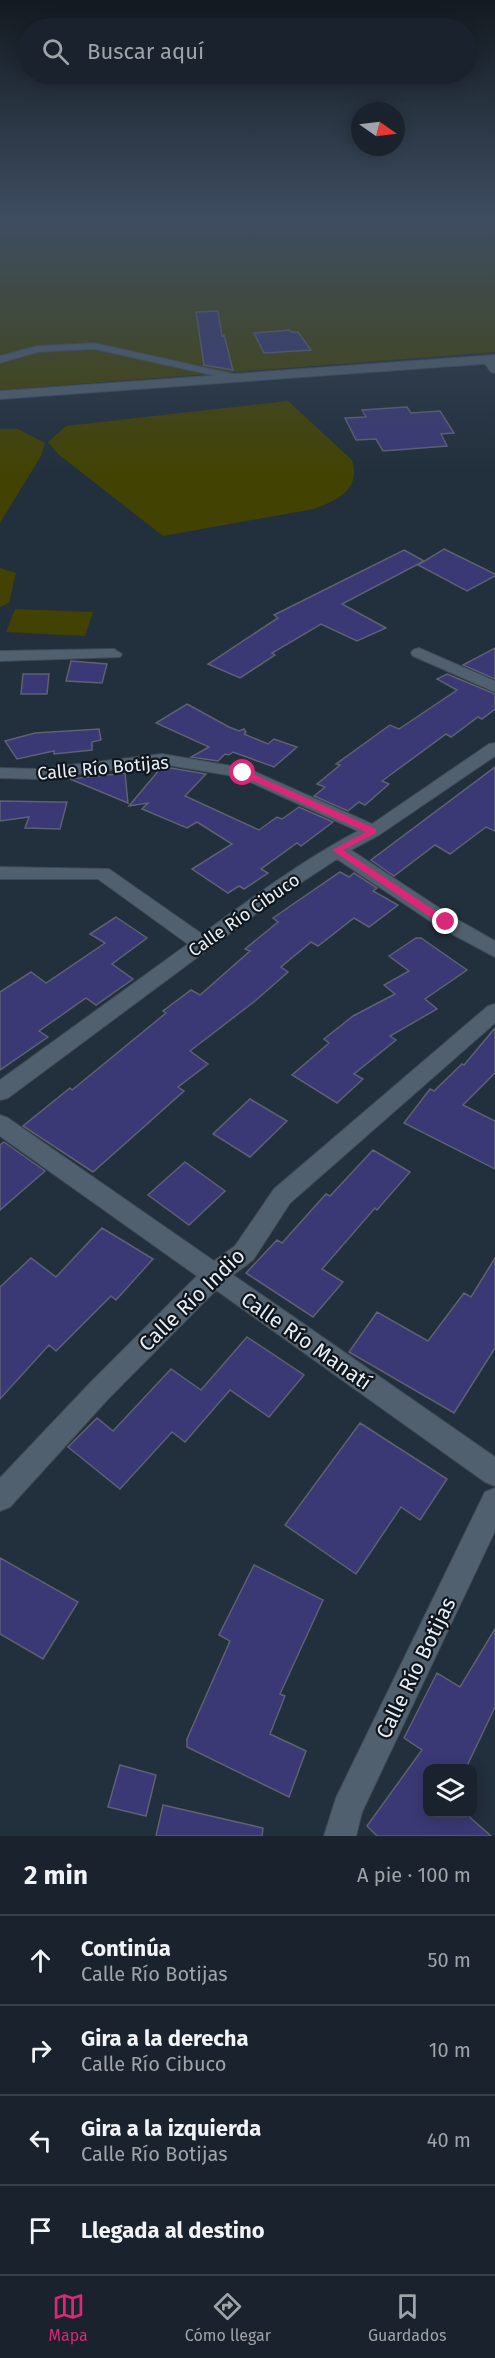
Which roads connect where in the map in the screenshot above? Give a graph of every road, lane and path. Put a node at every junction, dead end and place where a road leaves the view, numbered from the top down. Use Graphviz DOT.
graph roads {
  1 [pos="0,360"];
  2 [pos="493,363"];
  3 [pos="234,377"];
  4 [pos="0,395"];
  5 [pos="419,653"];
  6 [pos="114,654"];
  7 [pos="0,656"];
  8 [pos="495,687"];
  9 [pos="495,748"];
  10 [pos="0,773"];
  11 [pos="373,831"];
  12 [pos="337,850"];
  13 [pos="0,873"];
  14 [pos="202,944"];
  15 [pos="495,950"];
  16 [pos="495,1011"];
  17 [pos="0,1092"];
  18 [pos="0,1124"];
  19 [pos="213,1275"];
  20 [pos="495,1473"];
  21 [pos="0,1498"];
  22 [pos="495,1500"];
  23 [pos="340,1836"];
  1 -- 3 [label="street"];
  2 -- 3 [label="street"];
  3 -- 4 [label="street"];
  5 -- 8 [label="street"];
  6 -- 7 [label="street"];
  9 -- 11 [label="street, Calle Río Cibuco"];
  10 -- 11 [label="street, Calle Río Botijas"];
  11 -- 12 [label="street, Calle Río Cibuco"];
  12 -- 14 [label="street, Calle Río Cibuco"];
  12 -- 15 [label="street"];
  13 -- 14 [label="street"];
  14 -- 17 [label="street, Calle Río Cibuco"];
  16 -- 19 [label="street, Calle Río Indio"];
  18 -- 19 [label="street, Calle Río Manatí"];
  19 -- 20 [label="street, Calle Río Manatí"];
  19 -- 21 [label="street, Calle Río Indio"];
  22 -- 23 [label="street, Calle Río Botijas"];
}
